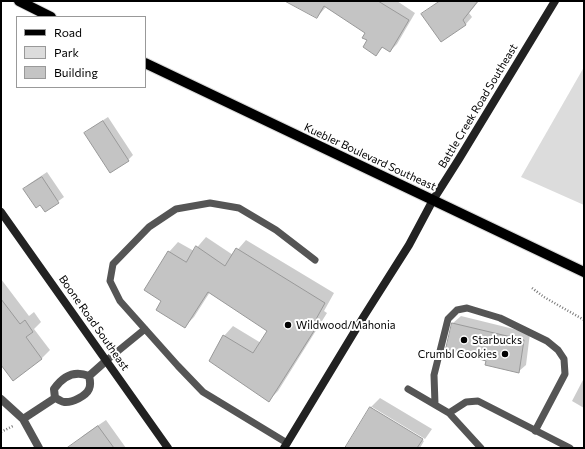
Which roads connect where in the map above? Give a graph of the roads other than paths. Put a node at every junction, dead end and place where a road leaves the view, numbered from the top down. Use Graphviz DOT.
graph roads {
  1 [pos="19,1"];
  2 [pos="555,1"];
  3 [pos="49,16"];
  4 [pos="146,63"];
  5 [pos="433,200"];
  6 [pos="1,212"];
  7 [pos="315,260"];
  8 [pos="584,272"];
  9 [pos="145,329"];
  10 [pos="107,360"];
  11 [pos="89,376"];
  12 [pos="408,389"];
  13 [pos="56,398"];
  14 [pos="1,399"];
  15 [pos="435,404"];
  16 [pos="449,413"];
  17 [pos="23,419"];
  18 [pos="535,431"];
  19 [pos="285,446"];
  20 [pos="39,448"];
  21 [pos="168,448"];
  22 [pos="480,448"];
  23 [pos="570,448"];
  1 -- 3 [label="main road"];
  2 -- 5 [label="main road, Battle Creek Road Southeast"];
  4 -- 5 [label="main road, Kuebler Boulevard Southeast"];
  5 -- 8 [label="main road, Kuebler Boulevard Southeast"];
  5 -- 19 [label="main road, Battle Creek Road Southeast"];
  6 -- 10 [label="main road, Boone Road Southeast"];
  7 -- 9 [label="lane"];
  9 -- 10 [label="lane"];
  9 -- 19 [label="lane"];
  10 -- 11 [label="street"];
  10 -- 21 [label="main road, Boone Road Southeast"];
  11 -- 13 [label="street"];
  11 -- 13 [label="street"];
  12 -- 15 [label="lane"];
  13 -- 17 [label="street"];
  14 -- 17 [label="street"];
  15 -- 16 [label="lane"];
  15 -- 18 [label="lane"];
  16 -- 18 [label="lane"];
  16 -- 22 [label="lane"];
  17 -- 20 [label="street"];
  18 -- 23 [label="lane"];
}
